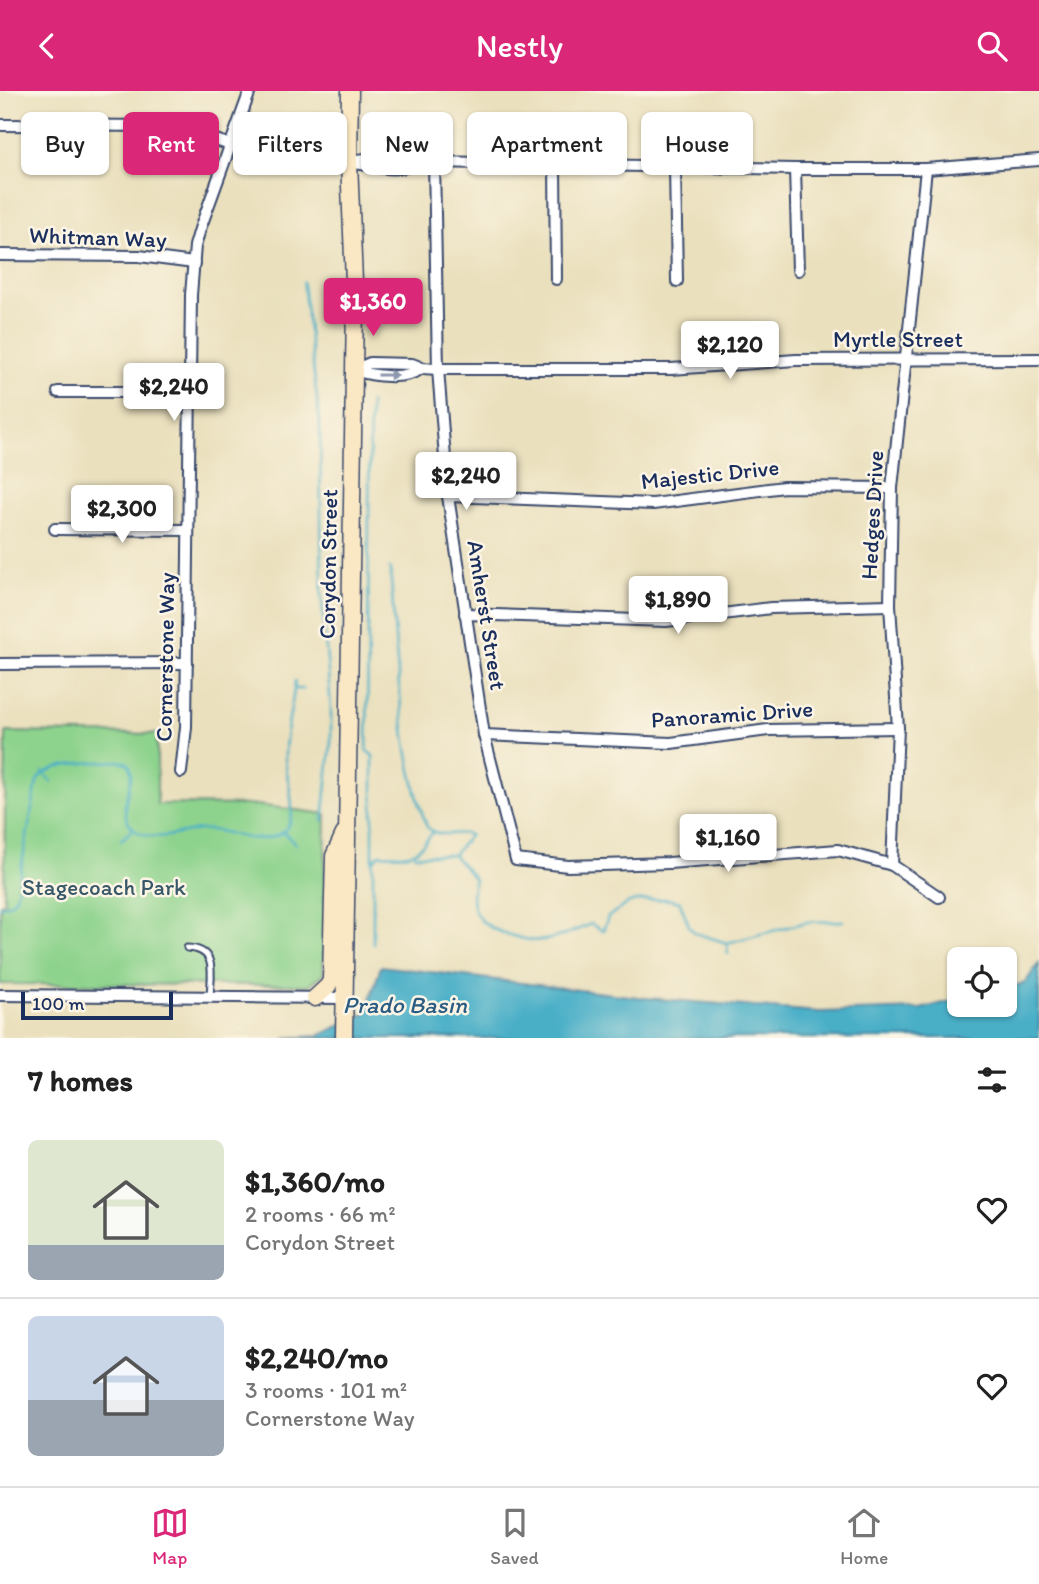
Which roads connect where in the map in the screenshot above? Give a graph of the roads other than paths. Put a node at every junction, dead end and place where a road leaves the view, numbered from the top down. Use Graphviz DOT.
graph roads {
  1 [pos="250,91"];
  2 [pos="350,91"];
  3 [pos="0,125"];
  4 [pos="231,144"];
  5 [pos="1039,160"];
  6 [pos="349,162"];
  7 [pos="361,165"];
  8 [pos="753,168"];
  9 [pos="795,169"];
  10 [pos="926,169"];
  11 [pos="435,175"];
  12 [pos="555,175"];
  13 [pos="675,175"];
  14 [pos="0,255"];
  15 [pos="194,263"];
  16 [pos="798,270"];
  17 [pos="555,279"];
  18 [pos="677,281"];
  19 [pos="905,359"];
  20 [pos="1039,359"];
  21 [pos="438,369"];
  22 [pos="354,370"];
  23 [pos="58,392"];
  24 [pos="190,392"];
  25 [pos="892,488"];
  26 [pos="448,496"];
  27 [pos="55,529"];
  28 [pos="188,530"];
  29 [pos="890,605"];
  30 [pos="465,614"];
  31 [pos="187,663"];
  32 [pos="0,664"];
  33 [pos="898,728"];
  34 [pos="484,735"];
  35 [pos="181,772"];
  36 [pos="347,829"];
  37 [pos="892,865"];
  38 [pos="939,897"];
  39 [pos="187,948"];
  40 [pos="0,995"];
  41 [pos="211,997"];
  42 [pos="314,998"];
  43 [pos="344,998"];
  44 [pos="344,1038"];
  1 -- 4 [label="street, Cornerstone Way"];
  2 -- 6 [label="main road, Corydon Street"];
  3 -- 4 [label="street"];
  4 -- 6 [label="street"];
  4 -- 15 [label="street, Cornerstone Way"];
  5 -- 10 [label="street"];
  6 -- 7 [label="street"];
  6 -- 22 [label="main road, Corydon Street"];
  8 -- 9 [label="street"];
  9 -- 10 [label="street"];
  9 -- 16 [label="street"];
  10 -- 19 [label="street, Hedges Drive"];
  11 -- 21 [label="street, Amherst Street"];
  12 -- 17 [label="street"];
  13 -- 18 [label="street"];
  14 -- 15 [label="street, Whitman Way"];
  15 -- 24 [label="street, Cornerstone Way"];
  19 -- 20 [label="street, Myrtle Street"];
  19 -- 21 [label="street, Myrtle Street"];
  19 -- 25 [label="street, Hedges Drive"];
  21 -- 22 [label="street, Myrtle Street"];
  21 -- 26 [label="street, Amherst Street"];
  22 -- 36 [label="main road, Corydon Street"];
  23 -- 24 [label="street"];
  24 -- 28 [label="street, Cornerstone Way"];
  25 -- 26 [label="street, Majestic Drive"];
  25 -- 29 [label="street, Hedges Drive"];
  26 -- 30 [label="street, Amherst Street"];
  27 -- 28 [label="street"];
  28 -- 31 [label="street, Cornerstone Way"];
  29 -- 30 [label="street"];
  29 -- 33 [label="street, Hedges Drive"];
  30 -- 34 [label="street, Amherst Street"];
  31 -- 32 [label="street"];
  31 -- 35 [label="street, Cornerstone Way"];
  33 -- 34 [label="street, Panoramic Drive"];
  33 -- 37 [label="street, Hedges Drive"];
  34 -- 37 [label="street, Amherst Street"];
  36 -- 42 [label="main road"];
  36 -- 43 [label="main road, Corydon Street"];
  37 -- 38 [label="street"];
  39 -- 41 [label="lane"];
  40 -- 41 [label="street"];
  41 -- 42 [label="street"];
  42 -- 43 [label="street"];
  43 -- 44 [label="main road, Corydon Street"];
}
